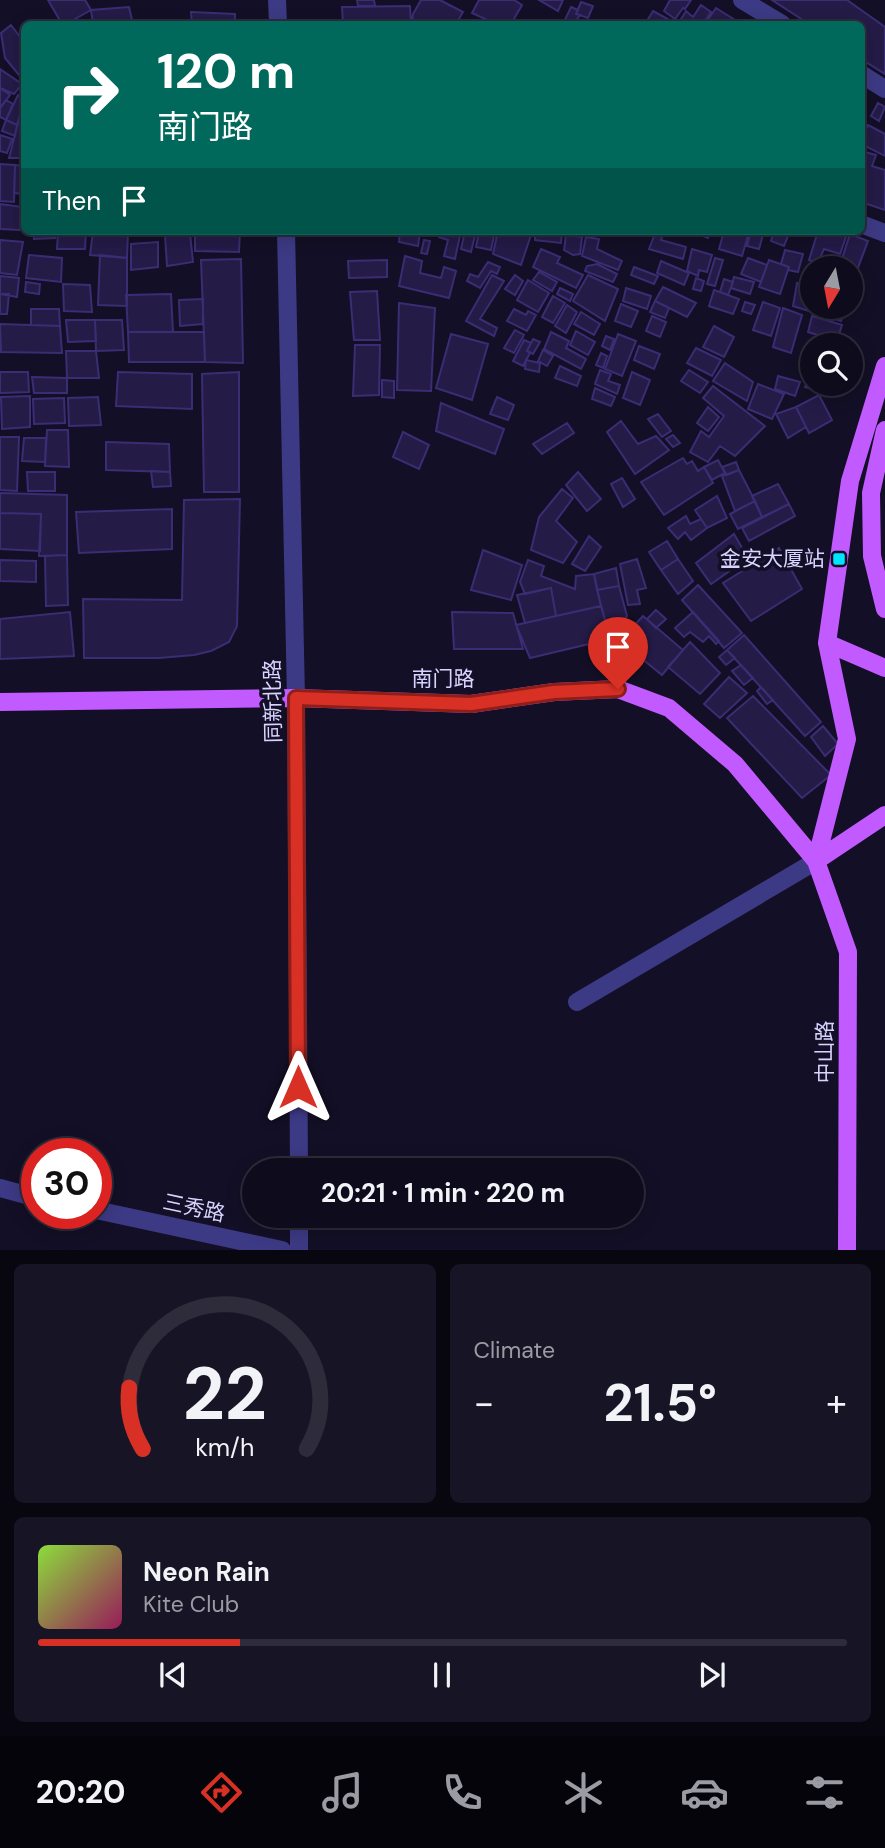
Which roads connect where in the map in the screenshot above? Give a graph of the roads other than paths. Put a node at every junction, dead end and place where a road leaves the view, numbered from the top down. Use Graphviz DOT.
graph roads {
  1 [pos="277,0"];
  2 [pos="743,0"];
  3 [pos="278,21"];
  4 [pos="777,21"];
  5 [pos="865,76"];
  6 [pos="885,89"];
  7 [pos="865,226"];
  8 [pos="885,233"];
  9 [pos="286,235"];
  10 [pos="885,366"];
  11 [pos="885,430"];
  12 [pos="885,609"];
  13 [pos="827,643"];
  14 [pos="885,668"];
  15 [pos="296,698"];
  16 [pos="0,702"];
  17 [pos="885,815"];
  18 [pos="816,861"];
  19 [pos="577,1002"];
  20 [pos="299,1158"];
  21 [pos="0,1188"];
  22 [pos="21,1194"];
  23 [pos="112,1213"];
  24 [pos="299,1228"];
  25 [pos="282,1250"];
  26 [pos="299,1250"];
  27 [pos="847,1250"];
  1 -- 3 [label="street"];
  2 -- 4 [label="street"];
  5 -- 6 [label="street"];
  7 -- 8 [label="street"];
  9 -- 15 [label="street, 同新北路"];
  10 -- 13 [label="main road"];
  11 -- 12 [label="main road"];
  13 -- 14 [label="main road"];
  13 -- 18 [label="main road"];
  15 -- 16 [label="main road, 南门路"];
  15 -- 18 [label="main road, 南门路"];
  15 -- 20 [label="street, 同新北路"];
  17 -- 18 [label="main road"];
  18 -- 19 [label="street"];
  18 -- 27 [label="main road, 中山路"];
  21 -- 22 [label="street"];
  23 -- 25 [label="street, 三秀路"];
  24 -- 26 [label="street"];
}
